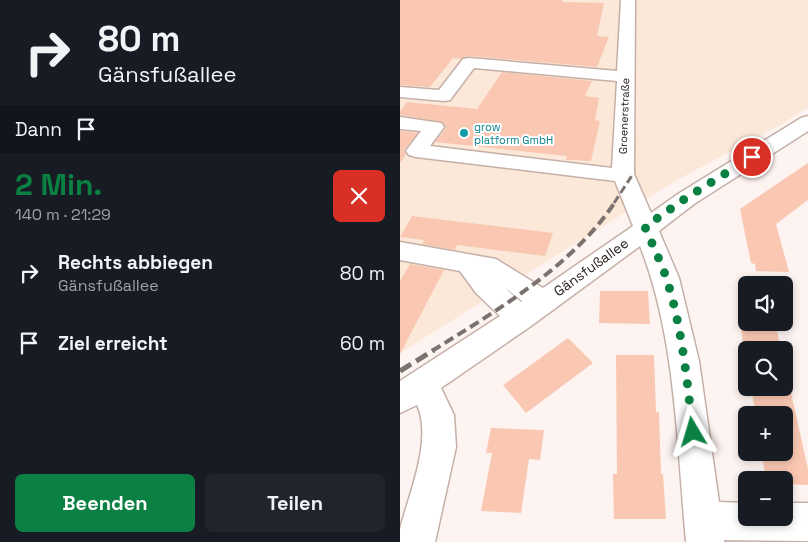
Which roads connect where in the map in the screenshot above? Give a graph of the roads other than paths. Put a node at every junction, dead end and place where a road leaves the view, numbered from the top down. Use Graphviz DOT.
graph roads {
  1 [pos="628,0"];
  2 [pos="625,76"];
  3 [pos="403,95"];
  4 [pos="808,122"];
  5 [pos="400,123"];
  6 [pos="623,174"];
  7 [pos="645,227"];
  8 [pos="400,251"];
  9 [pos="532,310"];
  10 [pos="411,391"];
  11 [pos="808,522"];
  12 [pos="704,532"];
  13 [pos="416,542"];
  1 -- 2 [label="street, Groenerstraße"];
  2 -- 3 [label="street"];
  2 -- 6 [label="street, Groenerstraße"];
  4 -- 7 [label="street, Gänsfußallee"];
  5 -- 6 [label="street"];
  6 -- 7 [label="street, Groenerstraße"];
  7 -- 9 [label="street, Gänsfußallee"];
  7 -- 12 [label="street, Groenerstraße"];
  8 -- 9 [label="street"];
  9 -- 10 [label="street, Gänsfußallee"];
  10 -- 13 [label="street"];
  11 -- 12 [label="street"];
}
